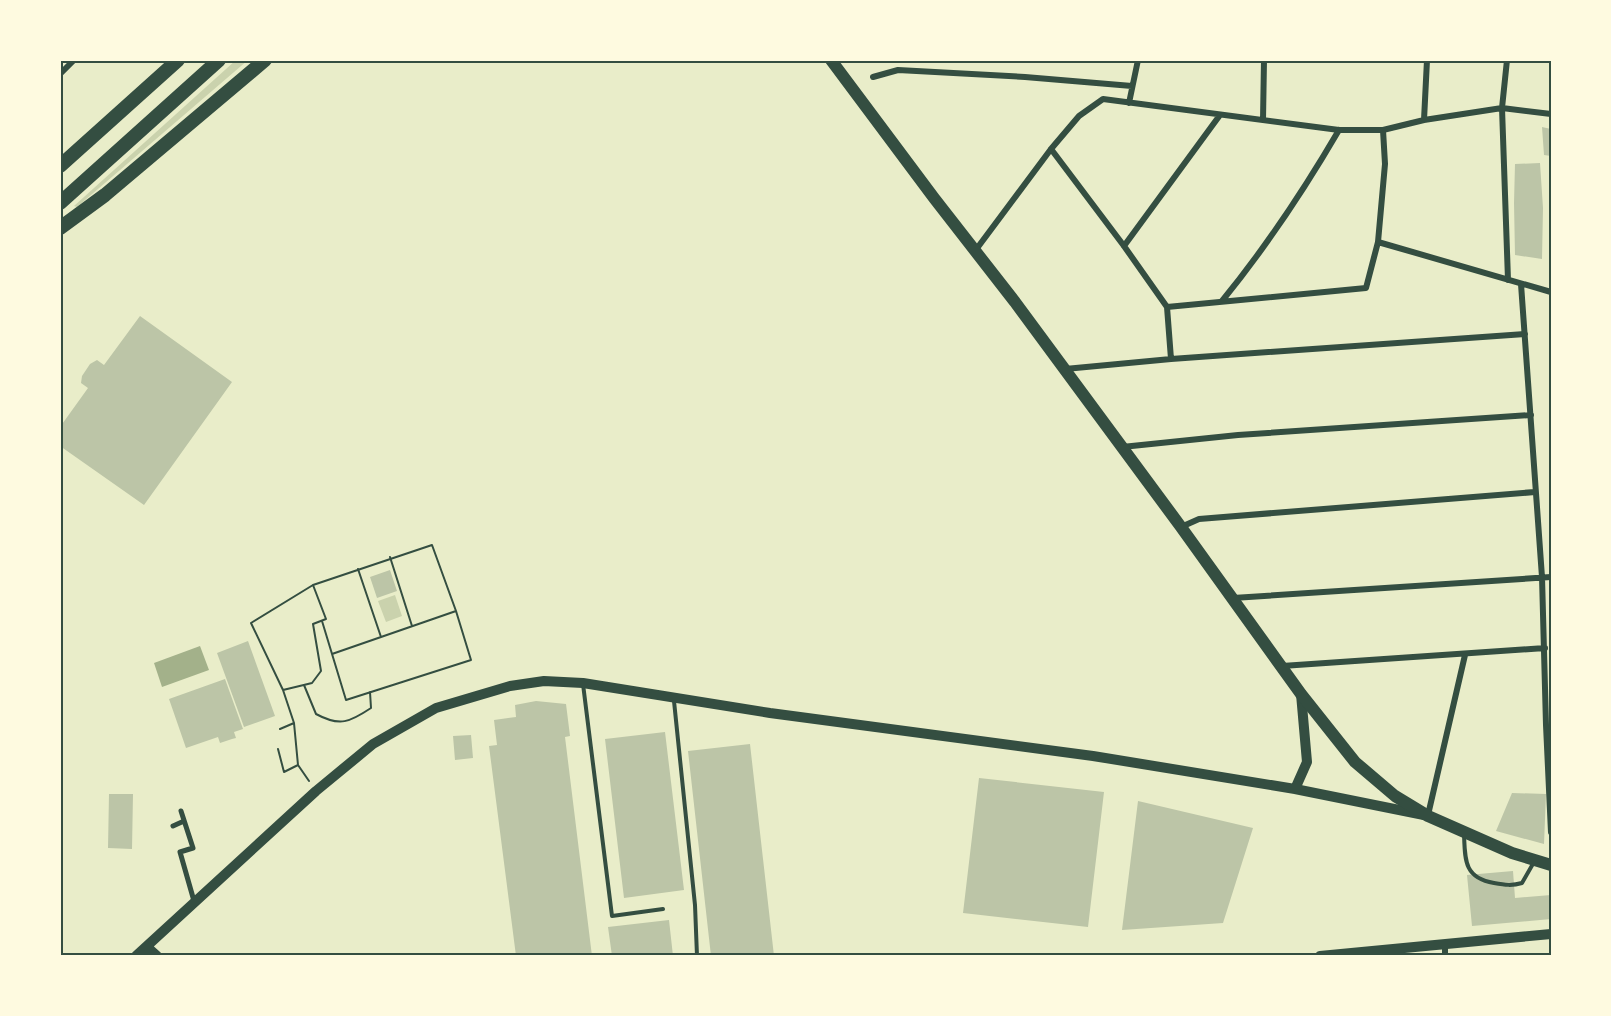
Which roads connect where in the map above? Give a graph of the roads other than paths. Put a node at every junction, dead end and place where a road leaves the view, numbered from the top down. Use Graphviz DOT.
graph roads {
  1 [pos="74,60"];
  2 [pos="178,60"];
  3 [pos="219,60"];
  4 [pos="265,60"];
  5 [pos="831,60"];
  6 [pos="1137,60"];
  7 [pos="1264,60"];
  8 [pos="1427,60"];
  9 [pos="1507,60"];
  10 [pos="60,74"];
  11 [pos="873,77"];
  12 [pos="1132,86"];
  13 [pos="1129,103"];
  14 [pos="1502,108"];
  15 [pos="1551,114"];
  16 [pos="1220,115"];
  17 [pos="1263,120"];
  18 [pos="1424,120"];
  19 [pos="1339,130"];
  20 [pos="1383,130"];
  21 [pos="1051,149"];
  22 [pos="60,166"];
  23 [pos="60,203"];
  24 [pos="60,228"];
  25 [pos="1378,242"];
  26 [pos="1125,246"];
  27 [pos="975,252"];
  28 [pos="1508,280"];
  29 [pos="1521,284"];
  30 [pos="1551,292"];
  31 [pos="1222,301"];
  32 [pos="1167,307"];
  33 [pos="1525,334"];
  34 [pos="1171,359"];
  35 [pos="1065,369"];
  36 [pos="1531,415"];
  37 [pos="1122,447"];
  38 [pos="1535,492"];
  39 [pos="1181,527"];
  40 [pos="1542,577"];
  41 [pos="1551,577"];
  42 [pos="1233,598"];
  43 [pos="1545,648"];
  44 [pos="1465,655"];
  45 [pos="1282,666"];
  46 [pos="583,683"];
  47 [pos="1301,694"];
  48 [pos="674,697"];
  49 [pos="1548,725"];
  50 [pos="1295,789"];
  51 [pos="181,812"];
  52 [pos="1428,816"];
  53 [pos="184,821"];
  54 [pos="173,826"];
  55 [pos="196,829"];
  56 [pos="188,832"];
  57 [pos="1551,832"];
  58 [pos="1464,833"];
  59 [pos="1534,860"];
  60 [pos="1551,865"];
  61 [pos="195,902"];
  62 [pos="663,909"];
  63 [pos="1551,934"];
  64 [pos="1444,944"];
  65 [pos="147,947"];
  66 [pos="136,956"];
  67 [pos="157,956"];
  68 [pos="697,956"];
  69 [pos="1320,956"];
  70 [pos="1445,956"];
  1 -- 10 [label="street"];
  2 -- 22 [label="highway"];
  3 -- 23 [label="highway"];
  4 -- 24 [label="highway"];
  5 -- 27 [label="main road"];
  6 -- 12 [label="street"];
  7 -- 17 [label="street"];
  8 -- 18 [label="street"];
  9 -- 14 [label="street"];
  11 -- 12 [label="street"];
  12 -- 13 [label="street"];
  13 -- 16 [label="street"];
  13 -- 21 [label="street"];
  14 -- 15 [label="street"];
  14 -- 18 [label="street"];
  14 -- 28 [label="street"];
  16 -- 17 [label="street"];
  16 -- 26 [label="street"];
  17 -- 19 [label="street"];
  18 -- 20 [label="street"];
  19 -- 20 [label="street"];
  19 -- 31 [label="street"];
  20 -- 25 [label="street"];
  21 -- 26 [label="street"];
  21 -- 27 [label="street"];
  25 -- 28 [label="street"];
  25 -- 31 [label="street"];
  26 -- 32 [label="street"];
  27 -- 35 [label="main road"];
  28 -- 29 [label="street"];
  29 -- 30 [label="street"];
  29 -- 33 [label="street"];
  31 -- 32 [label="street"];
  32 -- 34 [label="street"];
  33 -- 34 [label="street"];
  33 -- 36 [label="street"];
  34 -- 35 [label="street"];
  35 -- 37 [label="main road"];
  36 -- 37 [label="street"];
  36 -- 38 [label="street"];
  37 -- 39 [label="main road"];
  38 -- 39 [label="street"];
  38 -- 40 [label="street"];
  39 -- 42 [label="main road"];
  40 -- 41 [label="street"];
  40 -- 42 [label="street"];
  40 -- 43 [label="street"];
  42 -- 45 [label="main road"];
  43 -- 44 [label="street"];
  43 -- 49 [label="street"];
  44 -- 45 [label="street"];
  44 -- 52 [label="street"];
  45 -- 47 [label="main road"];
  46 -- 48 [label="street"];
  46 -- 61 [label="street"];
  46 -- 62 [label="lane"];
  47 -- 50 [label="street"];
  47 -- 52 [label="main road"];
  48 -- 50 [label="street"];
  48 -- 68 [label="lane"];
  49 -- 57 [label="street"];
  50 -- 52 [label="street"];
  51 -- 53 [label="street"];
  52 -- 58 [label="main road"];
  53 -- 54 [label="street"];
  53 -- 56 [label="street"];
  55 -- 56 [label="street"];
  56 -- 61 [label="street"];
  58 -- 59 [label="main road"];
  58 -- 59 [label="lane"];
  59 -- 60 [label="main road"];
  61 -- 65 [label="street"];
  63 -- 64 [label="street"];
  64 -- 69 [label="street"];
  64 -- 70 [label="street"];
  65 -- 66 [label="street"];
  65 -- 67 [label="street"];
}
